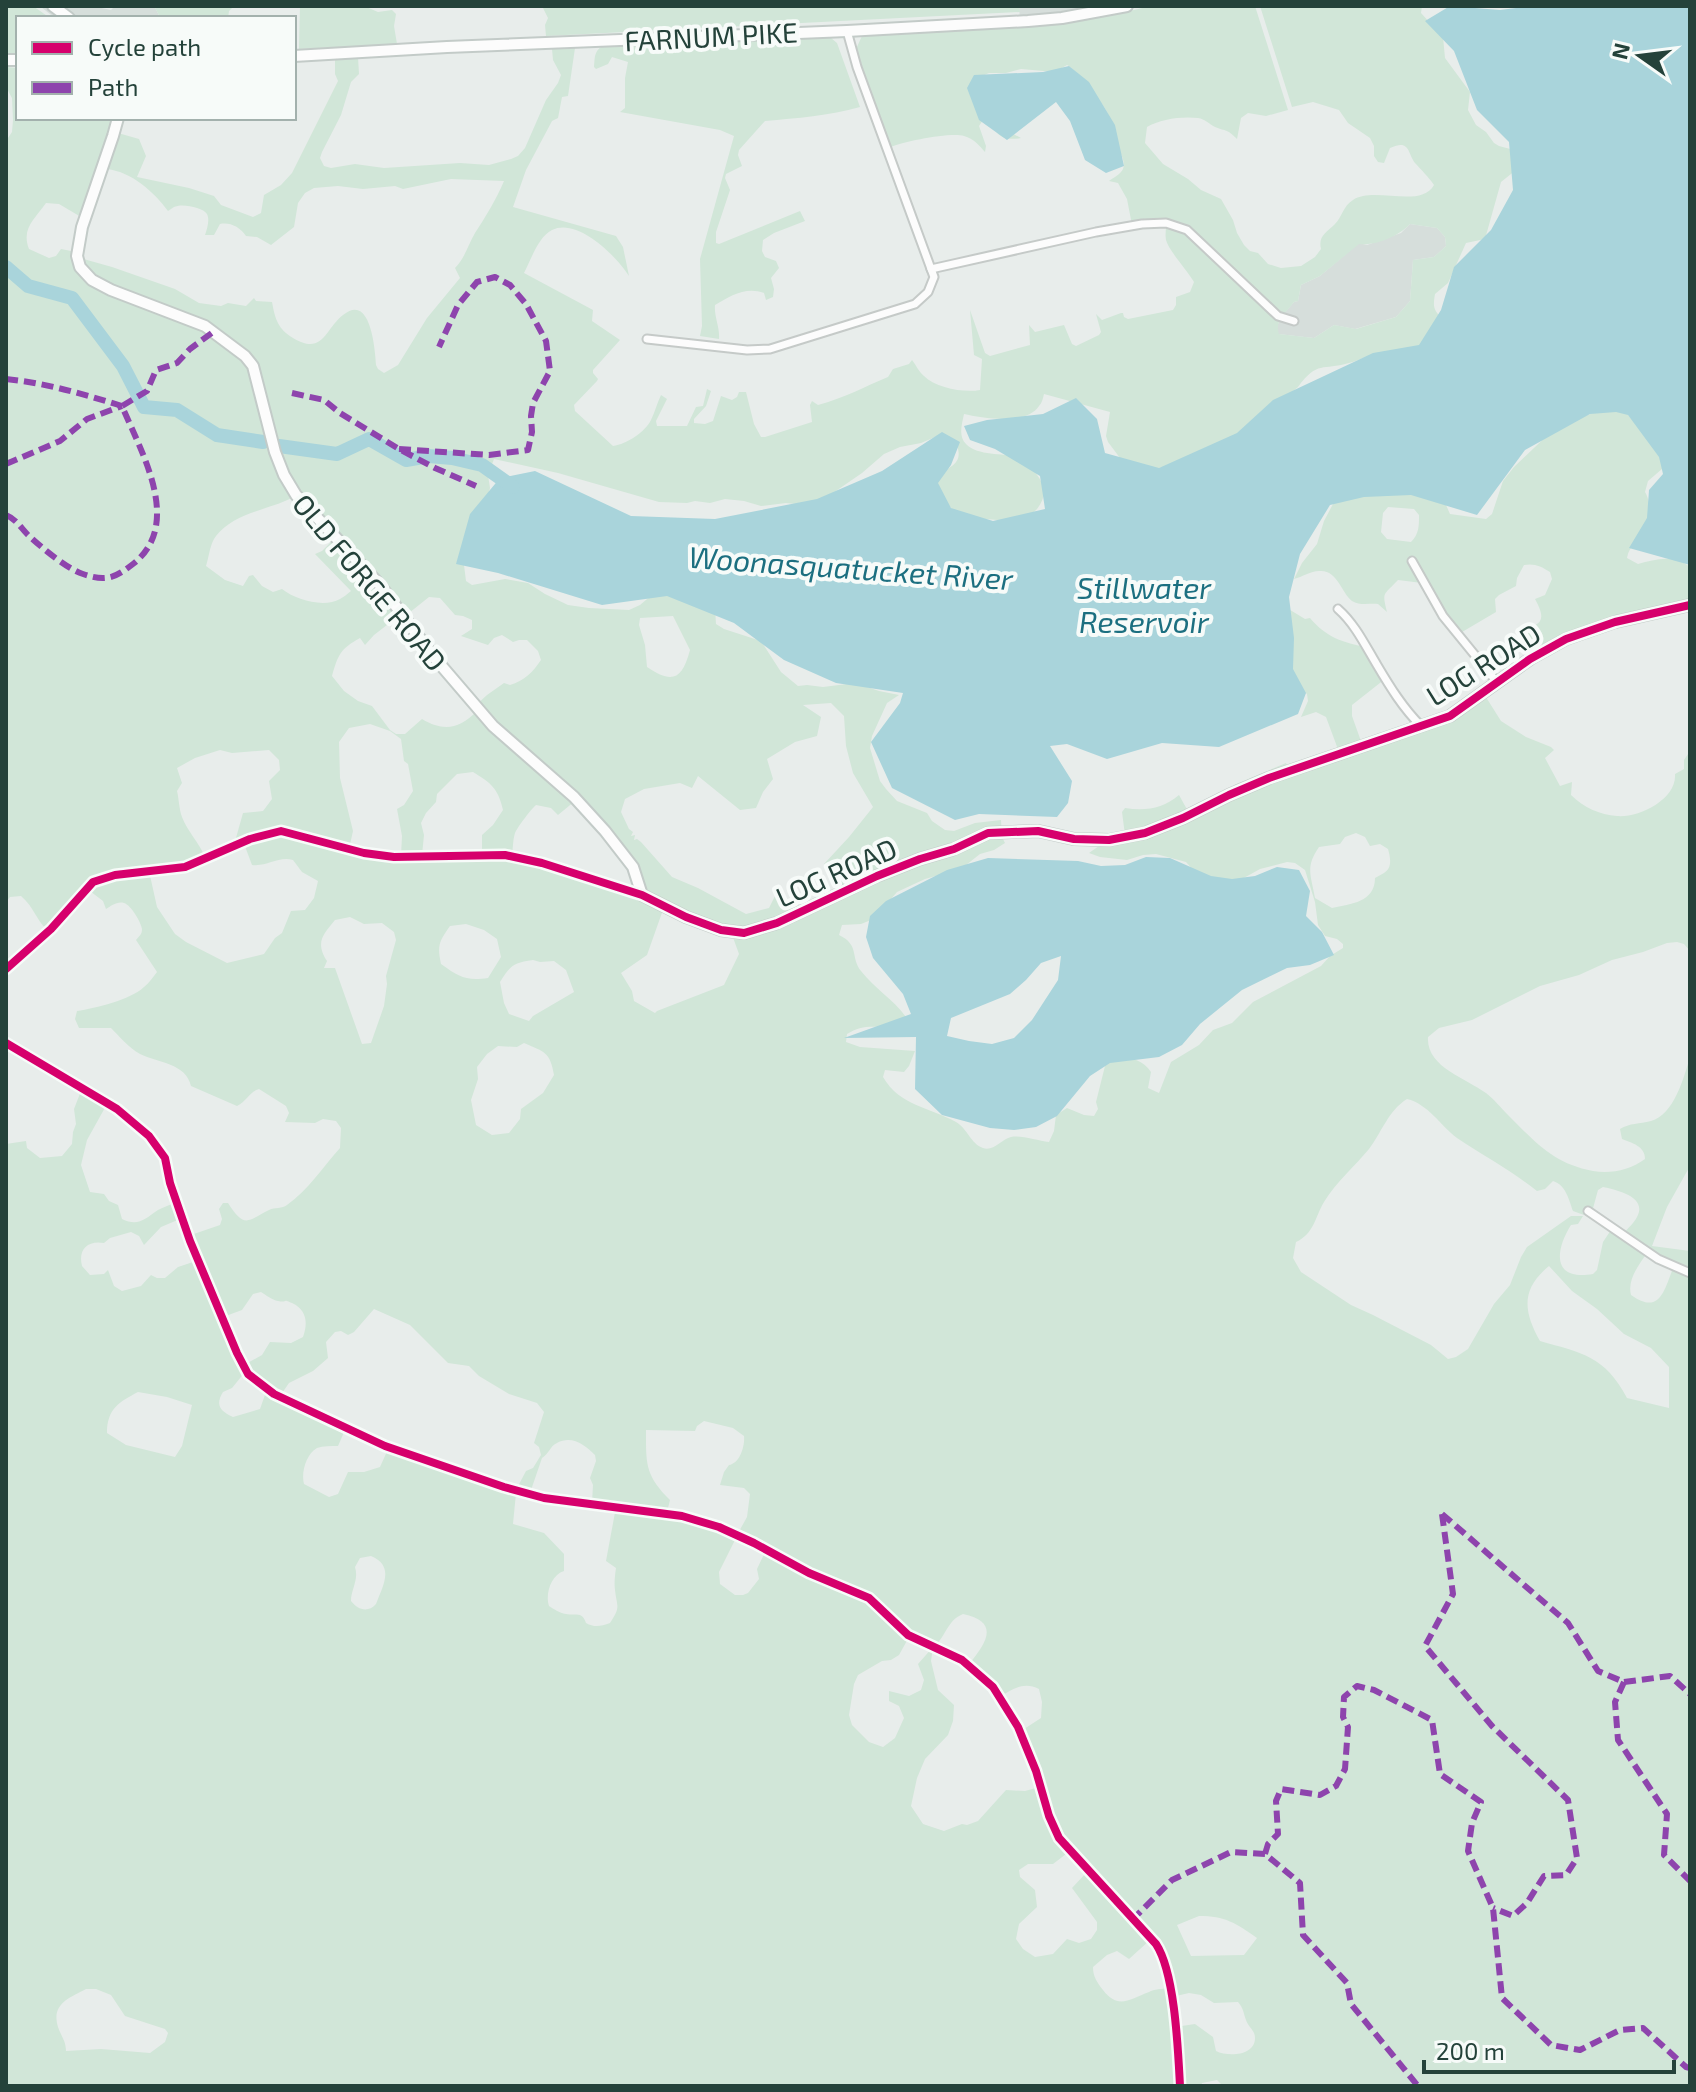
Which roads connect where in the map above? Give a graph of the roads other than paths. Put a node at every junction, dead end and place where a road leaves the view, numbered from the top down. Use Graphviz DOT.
graph roads {
  1 [pos="1127,6"];
  2 [pos="847,31"];
  3 [pos="296,56"];
  4 [pos="117,120"];
  5 [pos="931,269"];
  6 [pos="1294,321"];
  7 [pos="647,339"];
  8 [pos="1412,561"];
  9 [pos="1690,605"];
  10 [pos="1338,609"];
  11 [pos="1496,681"];
  12 [pos="1421,726"];
  13 [pos="642,895"];
  14 [pos="6,969"];
  15 [pos="6,1043"];
  16 [pos="1588,1211"];
  17 [pos="1690,1273"];
  18 [pos="1180,2086"];
  1 -- 2 [label="street, FARNUM PIKE"];
  2 -- 3 [label="street, FARNUM PIKE"];
  2 -- 5 [label="street"];
  4 -- 13 [label="street, OLD FORGE ROAD"];
  5 -- 6 [label="street"];
  5 -- 7 [label="street"];
  8 -- 11 [label="street"];
  9 -- 11 [label="street, LOG ROAD"];
  10 -- 12 [label="street"];
  11 -- 12 [label="street, LOG ROAD"];
  12 -- 13 [label="street, LOG ROAD"];
  13 -- 14 [label="street, LOG ROAD"];
  15 -- 18 [label="street"];
  16 -- 17 [label="street"];
}
